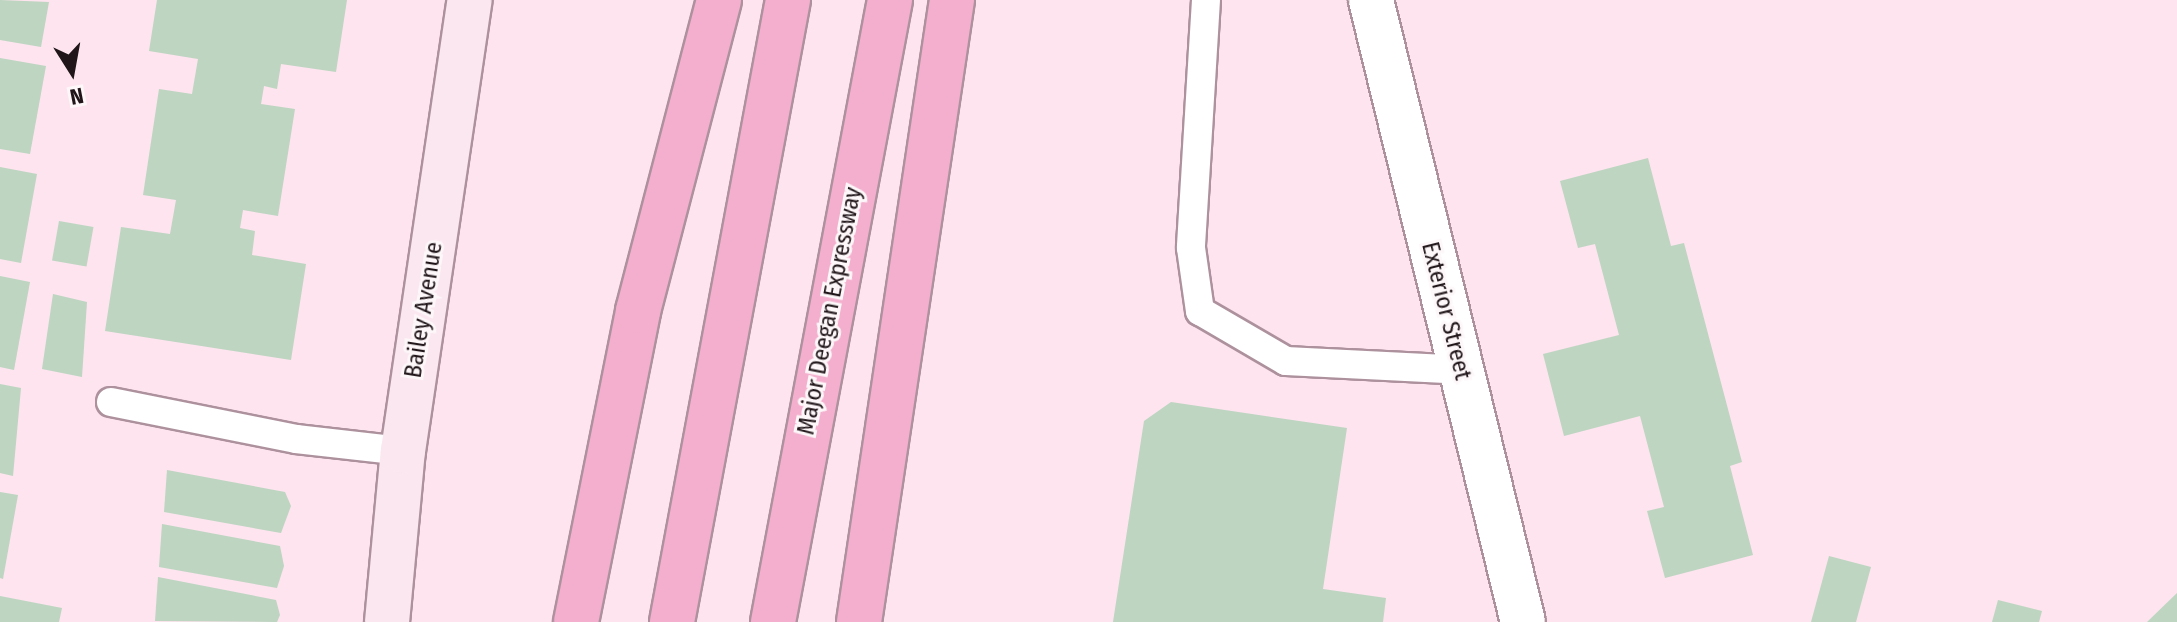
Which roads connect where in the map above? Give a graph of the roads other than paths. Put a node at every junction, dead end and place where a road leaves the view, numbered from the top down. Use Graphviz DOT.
graph roads {
  1 [pos="470,0"];
  2 [pos="719,0"];
  3 [pos="788,0"];
  4 [pos="890,0"];
  5 [pos="952,0"];
  6 [pos="1206,0"];
  7 [pos="1371,0"];
  8 [pos="1461,370"];
  9 [pos="111,402"];
  10 [pos="403,451"];
  11 [pos="387,622"];
  12 [pos="576,622"];
  13 [pos="672,622"];
  14 [pos="773,622"];
  15 [pos="859,622"];
  16 [pos="1523,622"];
  1 -- 10 [label="main road, Bailey Avenue"];
  2 -- 12 [label="highway"];
  3 -- 13 [label="highway"];
  4 -- 14 [label="highway, Major Deegan Expressway"];
  5 -- 15 [label="highway"];
  6 -- 8 [label="lane"];
  7 -- 8 [label="street, Exterior Street"];
  8 -- 16 [label="street, Exterior Street"];
  9 -- 10 [label="lane"];
  10 -- 11 [label="main road, Bailey Avenue"];
}
